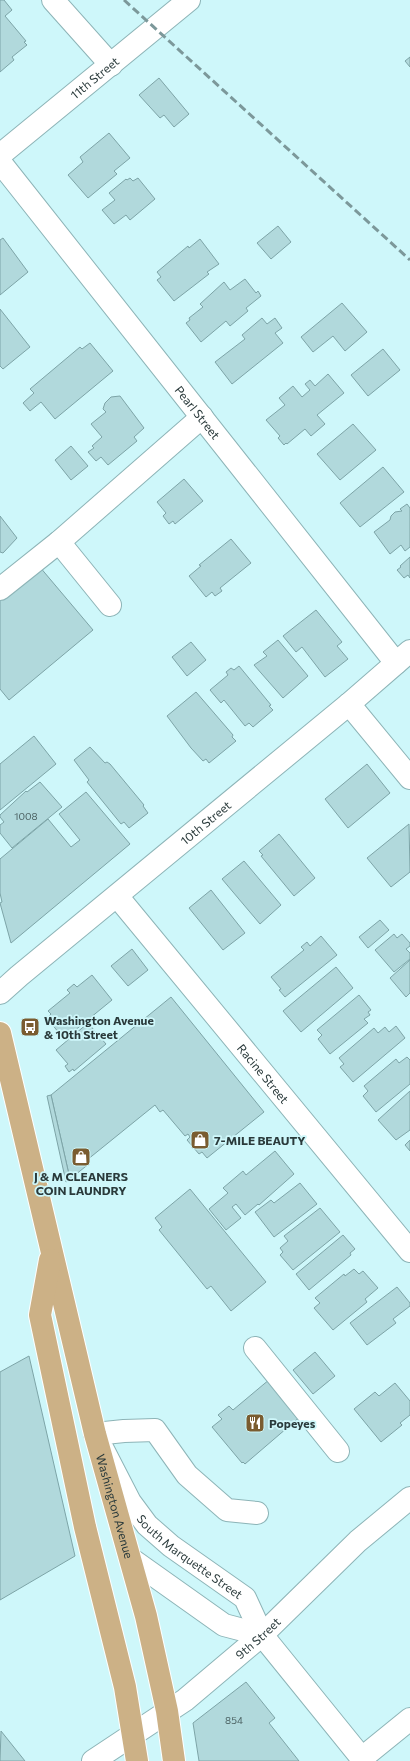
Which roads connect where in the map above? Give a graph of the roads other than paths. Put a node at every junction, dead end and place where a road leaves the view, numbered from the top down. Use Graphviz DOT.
graph roads {
  1 [pos="53,0"];
  2 [pos="190,0"];
  3 [pos="110,65"];
  4 [pos="0,155"];
  5 [pos="0,162"];
  6 [pos="202,417"];
  7 [pos="59,542"];
  8 [pos="0,588"];
  9 [pos="110,605"];
  10 [pos="403,657"];
  11 [pos="349,704"];
  12 [pos="410,778"];
  13 [pos="117,896"];
  14 [pos="0,993"];
  15 [pos="0,1033"];
  16 [pos="52,1251"];
  17 [pos="410,1251"];
  18 [pos="256,1348"];
  19 [pos="95,1434"];
  20 [pos="338,1451"];
  21 [pos="410,1498"];
  22 [pos="257,1513"];
  23 [pos="131,1558"];
  24 [pos="262,1635"];
  25 [pos="167,1711"];
  26 [pos="410,1719"];
  27 [pos="133,1733"];
  28 [pos="363,1760"];
  29 [pos="93,1761"];
  30 [pos="138,1761"];
  31 [pos="174,1761"];
  1 -- 3 [label="street"];
  2 -- 3 [label="street, 11th Street"];
  3 -- 4 [label="street, 11th Street"];
  5 -- 6 [label="street, Pearl Street"];
  6 -- 7 [label="street"];
  6 -- 10 [label="street, Pearl Street"];
  7 -- 8 [label="street"];
  7 -- 9 [label="street"];
  10 -- 11 [label="street, 10th Street"];
  11 -- 12 [label="street"];
  11 -- 13 [label="street, 10th Street"];
  13 -- 14 [label="street, 10th Street"];
  13 -- 17 [label="street, Racine Street"];
  15 -- 16 [label="main road, Washington Avenue"];
  16 -- 19 [label="main road, Washington Avenue"];
  16 -- 27 [label="main road, Washington Avenue"];
  18 -- 20 [label="street"];
  19 -- 22 [label="street"];
  19 -- 23 [label="main road, Washington Avenue"];
  19 -- 24 [label="street, South Marquette Street"];
  21 -- 24 [label="street, 9th Street"];
  23 -- 24 [label="street"];
  23 -- 25 [label="main road, Washington Avenue"];
  24 -- 25 [label="street, 9th Street"];
  24 -- 28 [label="street, South Marquette Street"];
  25 -- 27 [label="street, 9th Street"];
  25 -- 31 [label="main road, Washington Avenue"];
  26 -- 28 [label="street"];
  27 -- 29 [label="street, 9th Street"];
  27 -- 30 [label="main road, Washington Avenue"];
}
